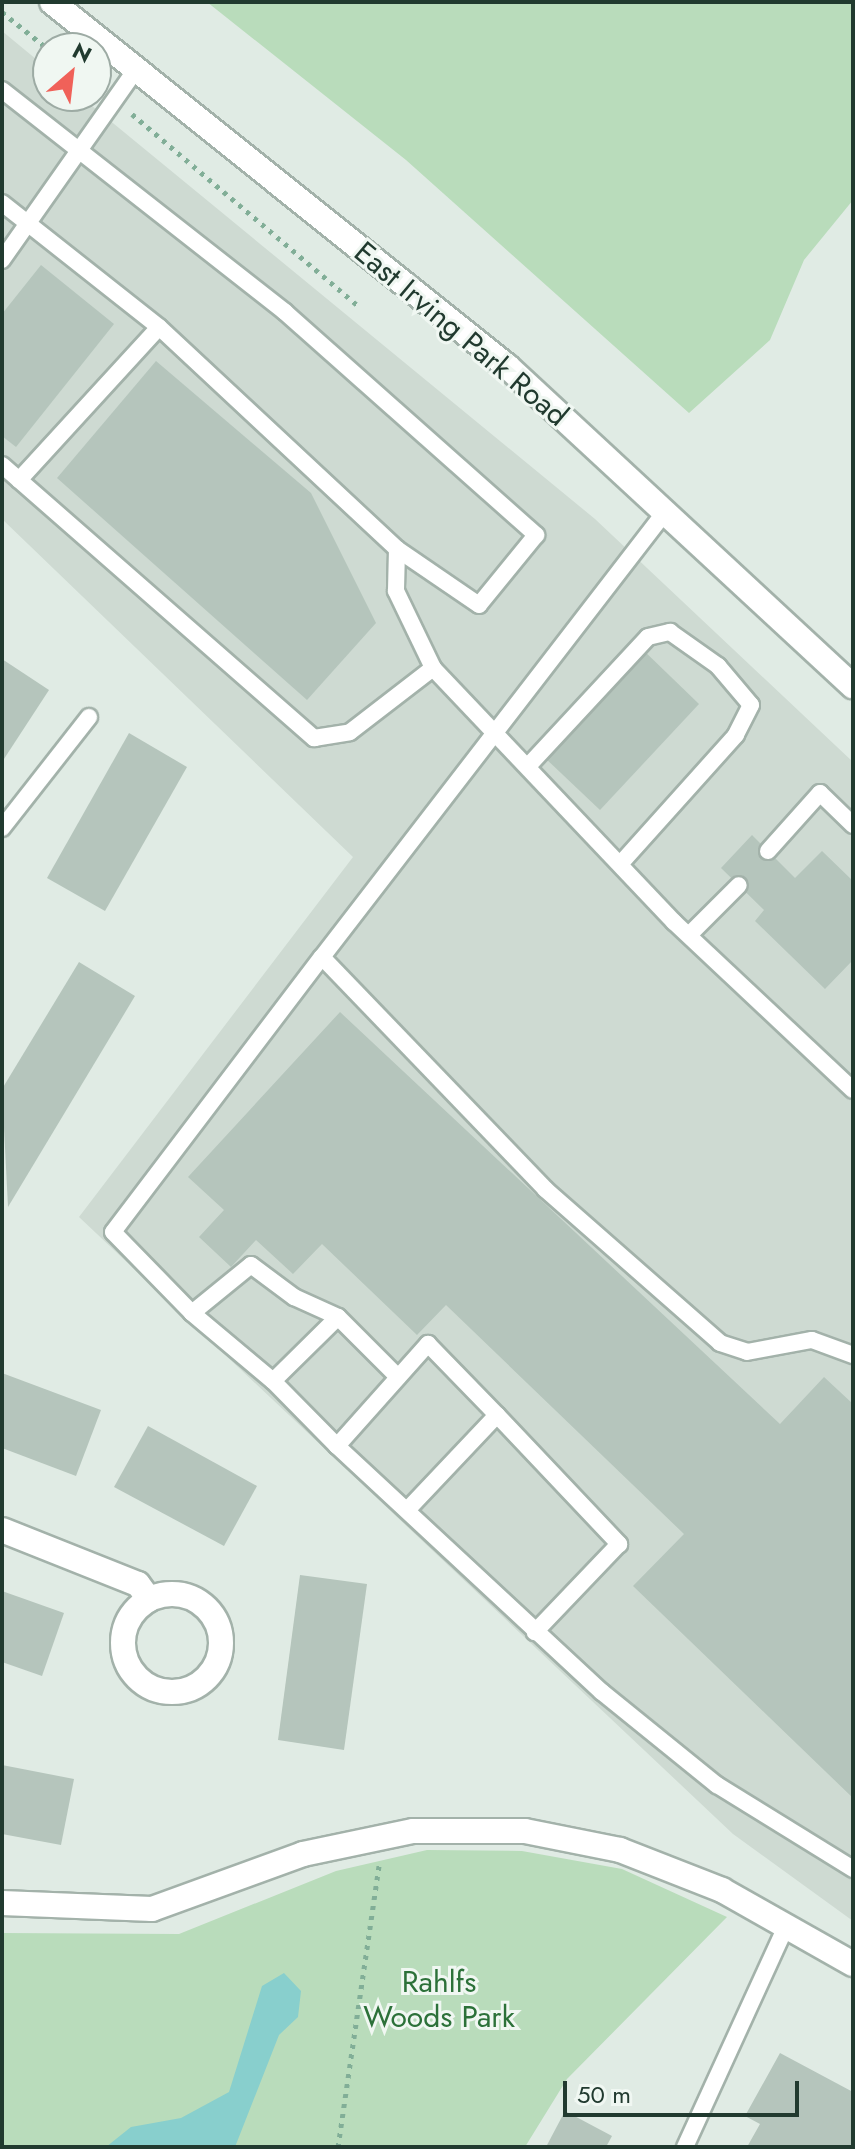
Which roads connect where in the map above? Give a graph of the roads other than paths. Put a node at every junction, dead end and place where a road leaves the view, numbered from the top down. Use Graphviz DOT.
graph roads {
  1 [pos="52,2"];
  2 [pos="136,69"];
  3 [pos="2,90"];
  4 [pos="78,148"];
  5 [pos="2,203"];
  6 [pos="25,221"];
  7 [pos="2,260"];
  8 [pos="159,327"];
  9 [pos="2,465"];
  10 [pos="19,480"];
  11 [pos="665,512"];
  12 [pos="397,549"];
  13 [pos="433,668"];
  14 [pos="853,686"];
  15 [pos="89,717"];
  16 [pos="495,731"];
  17 [pos="530,764"];
  18 [pos="853,825"];
  19 [pos="2,828"];
  20 [pos="768,851"];
  21 [pos="622,862"];
  22 [pos="739,885"];
  23 [pos="692,932"];
  24 [pos="322,957"];
  25 [pos="853,1090"];
  26 [pos="192,1313"];
  27 [pos="338,1317"];
  28 [pos="852,1353"];
  29 [pos="398,1377"];
  30 [pos="273,1381"];
  31 [pos="497,1415"];
  32 [pos="337,1446"];
  33 [pos="409,1508"];
  34 [pos="2,1530"];
  35 [pos="149,1599"];
  36 [pos="535,1632"];
  37 [pos="853,1869"];
  38 [pos="2,1903"];
  39 [pos="787,1924"];
  40 [pos="853,1964"];
  41 [pos="685,2147"];
  1 -- 2 [label="street, East Irving Park Road"];
  2 -- 4 [label="lane"];
  2 -- 11 [label="street, East Irving Park Road"];
  3 -- 4 [label="lane"];
  4 -- 6 [label="lane"];
  4 -- 12 [label="lane"];
  5 -- 6 [label="lane"];
  6 -- 7 [label="lane"];
  6 -- 8 [label="lane"];
  8 -- 10 [label="lane"];
  8 -- 12 [label="lane"];
  9 -- 10 [label="lane"];
  10 -- 13 [label="lane"];
  11 -- 14 [label="street, East Irving Park Road"];
  11 -- 16 [label="lane"];
  12 -- 13 [label="lane"];
  13 -- 16 [label="lane"];
  15 -- 19 [label="lane"];
  16 -- 17 [label="lane"];
  16 -- 24 [label="lane"];
  17 -- 21 [label="lane"];
  17 -- 21 [label="lane"];
  18 -- 20 [label="lane"];
  21 -- 23 [label="lane"];
  22 -- 23 [label="lane"];
  23 -- 25 [label="lane"];
  24 -- 26 [label="lane"];
  24 -- 28 [label="lane"];
  26 -- 27 [label="lane"];
  26 -- 30 [label="lane"];
  27 -- 29 [label="lane"];
  27 -- 30 [label="lane"];
  29 -- 31 [label="lane"];
  29 -- 32 [label="lane"];
  30 -- 32 [label="lane"];
  31 -- 33 [label="lane"];
  31 -- 36 [label="lane"];
  32 -- 33 [label="lane"];
  33 -- 36 [label="lane"];
  34 -- 35 [label="street"];
  35 -- 35 [label="street"];
  36 -- 37 [label="lane"];
  38 -- 39 [label="street"];
  39 -- 40 [label="street"];
  39 -- 41 [label="lane"];
}
